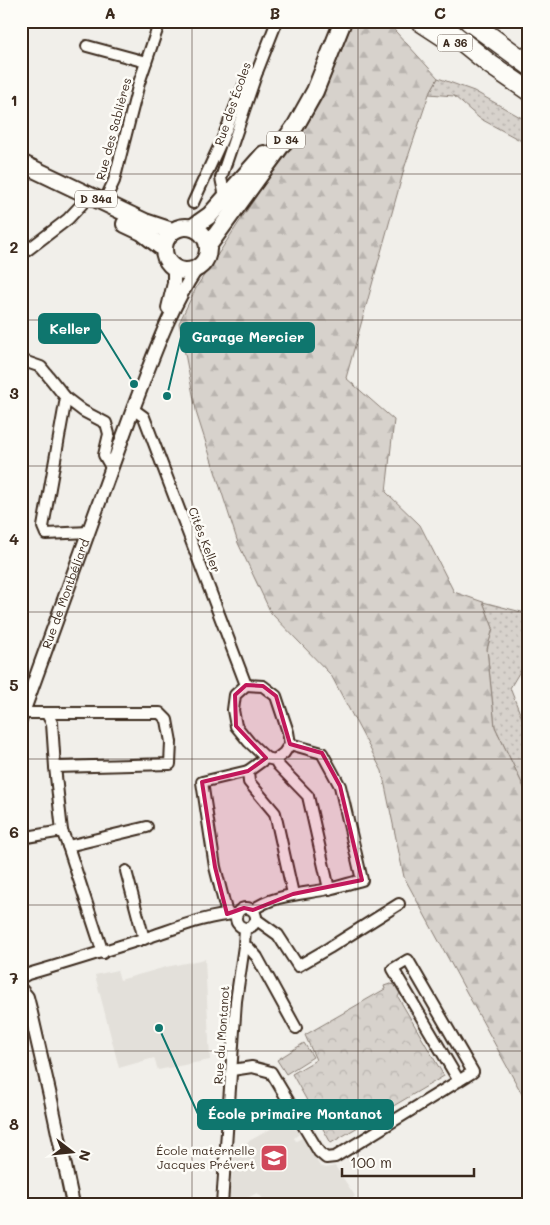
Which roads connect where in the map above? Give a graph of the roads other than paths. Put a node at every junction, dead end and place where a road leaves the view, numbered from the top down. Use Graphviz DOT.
graph roads {
  1 [pos="160,21"];
  2 [pos="277,21"];
  3 [pos="333,21"];
  4 [pos="343,21"];
  5 [pos="420,21"];
  6 [pos="437,21"];
  7 [pos="469,21"];
  8 [pos="87,46"];
  9 [pos="146,62"];
  10 [pos="491,65"];
  11 [pos="529,66"];
  12 [pos="257,72"];
  13 [pos="529,91"];
  14 [pos="21,162"];
  15 [pos="21,175"];
  16 [pos="226,197"];
  17 [pos="104,202"];
  18 [pos="193,202"];
  19 [pos="82,204"];
  20 [pos="229,218"];
  21 [pos="193,227"];
  22 [pos="172,231"];
  23 [pos="208,246"];
  24 [pos="164,249"];
  25 [pos="21,255"];
  26 [pos="174,268"];
  27 [pos="197,268"];
  28 [pos="163,330"];
  29 [pos="21,360"];
  30 [pos="66,398"];
  31 [pos="133,408"];
  32 [pos="112,469"];
  33 [pos="89,532"];
  34 [pos="246,685"];
  35 [pos="47,714"];
  36 [pos="22,715"];
  37 [pos="290,744"];
  38 [pos="271,759"];
  39 [pos="55,766"];
  40 [pos="248,770"];
  41 [pos="147,826"];
  42 [pos="62,831"];
  43 [pos="21,838"];
  44 [pos="68,846"];
  45 [pos="126,871"];
  46 [pos="329,889"];
  47 [pos="293,894"];
  48 [pos="399,904"];
  49 [pos="253,910"];
  50 [pos="232,914"];
  51 [pos="256,920"];
  52 [pos="245,928"];
  53 [pos="144,939"];
  54 [pos="244,946"];
  55 [pos="103,953"];
  56 [pos="21,978"];
  57 [pos="21,990"];
  58 [pos="296,1028"];
  59 [pos="232,1070"];
  60 [pos="459,1081"];
  61 [pos="73,1204"];
  62 [pos="222,1204"];
  1 -- 9 [label="street, Rue des Sablières"];
  2 -- 12 [label="street, Rue des Écoles"];
  3 -- 16 [label="main road, D 34"];
  4 -- 20 [label="main road, D 34"];
  5 -- 10 [label="highway, A 36"];
  6 -- 10 [label="highway, A 36"];
  7 -- 11 [label="highway, A 36"];
  8 -- 9 [label="street"];
  9 -- 17 [label="street, Rue des Sablières"];
  10 -- 13 [label="highway, A 36"];
  12 -- 16 [label="street, Rue des Écoles"];
  12 -- 18 [label="street"];
  14 -- 17 [label="main road, D 34a"];
  15 -- 19 [label="main road, D 34a"];
  16 -- 20 [label="main road"];
  16 -- 21 [label="main road, D 34"];
  17 -- 22 [label="main road, D 34a"];
  19 -- 24 [label="main road, D 34a"];
  19 -- 25 [label="street"];
  20 -- 23 [label="main road, D 34"];
  21 -- 22 [label="main road"];
  21 -- 23 [label="main road"];
  22 -- 24 [label="main road"];
  23 -- 27 [label="main road"];
  24 -- 26 [label="main road"];
  26 -- 27 [label="main road"];
  26 -- 28 [label="street"];
  27 -- 28 [label="street"];
  28 -- 31 [label="street, Rue de Montbéliard"];
  29 -- 30 [label="street"];
  30 -- 32 [label="street"];
  30 -- 33 [label="street"];
  31 -- 32 [label="street, Rue de Montbéliard"];
  31 -- 34 [label="street, Cités Keller"];
  32 -- 33 [label="street, Rue de Montbéliard"];
  33 -- 36 [label="street, Rue de Montbéliard"];
  34 -- 37 [label="street"];
  34 -- 38 [label="street"];
  35 -- 36 [label="street"];
  35 -- 39 [label="street"];
  35 -- 39 [label="street"];
  37 -- 38 [label="street"];
  37 -- 46 [label="street"];
  38 -- 40 [label="street"];
  38 -- 46 [label="street"];
  39 -- 42 [label="street"];
  40 -- 47 [label="street"];
  40 -- 50 [label="street"];
  41 -- 44 [label="street"];
  42 -- 43 [label="street"];
  42 -- 44 [label="street"];
  44 -- 55 [label="street"];
  45 -- 53 [label="street"];
  46 -- 47 [label="street"];
  47 -- 49 [label="street"];
  48 -- 51 [label="street"];
  49 -- 50 [label="street"];
  49 -- 51 [label="street"];
  50 -- 52 [label="street"];
  50 -- 53 [label="street"];
  51 -- 52 [label="street"];
  52 -- 54 [label="street, Rue du Montanot"];
  53 -- 55 [label="street"];
  54 -- 58 [label="street"];
  54 -- 59 [label="street, Rue du Montanot"];
  55 -- 56 [label="street"];
  57 -- 61 [label="street"];
  59 -- 60 [label="street"];
  59 -- 62 [label="street, Rue du Montanot"];
  60 -- 60 [label="street"];
}
